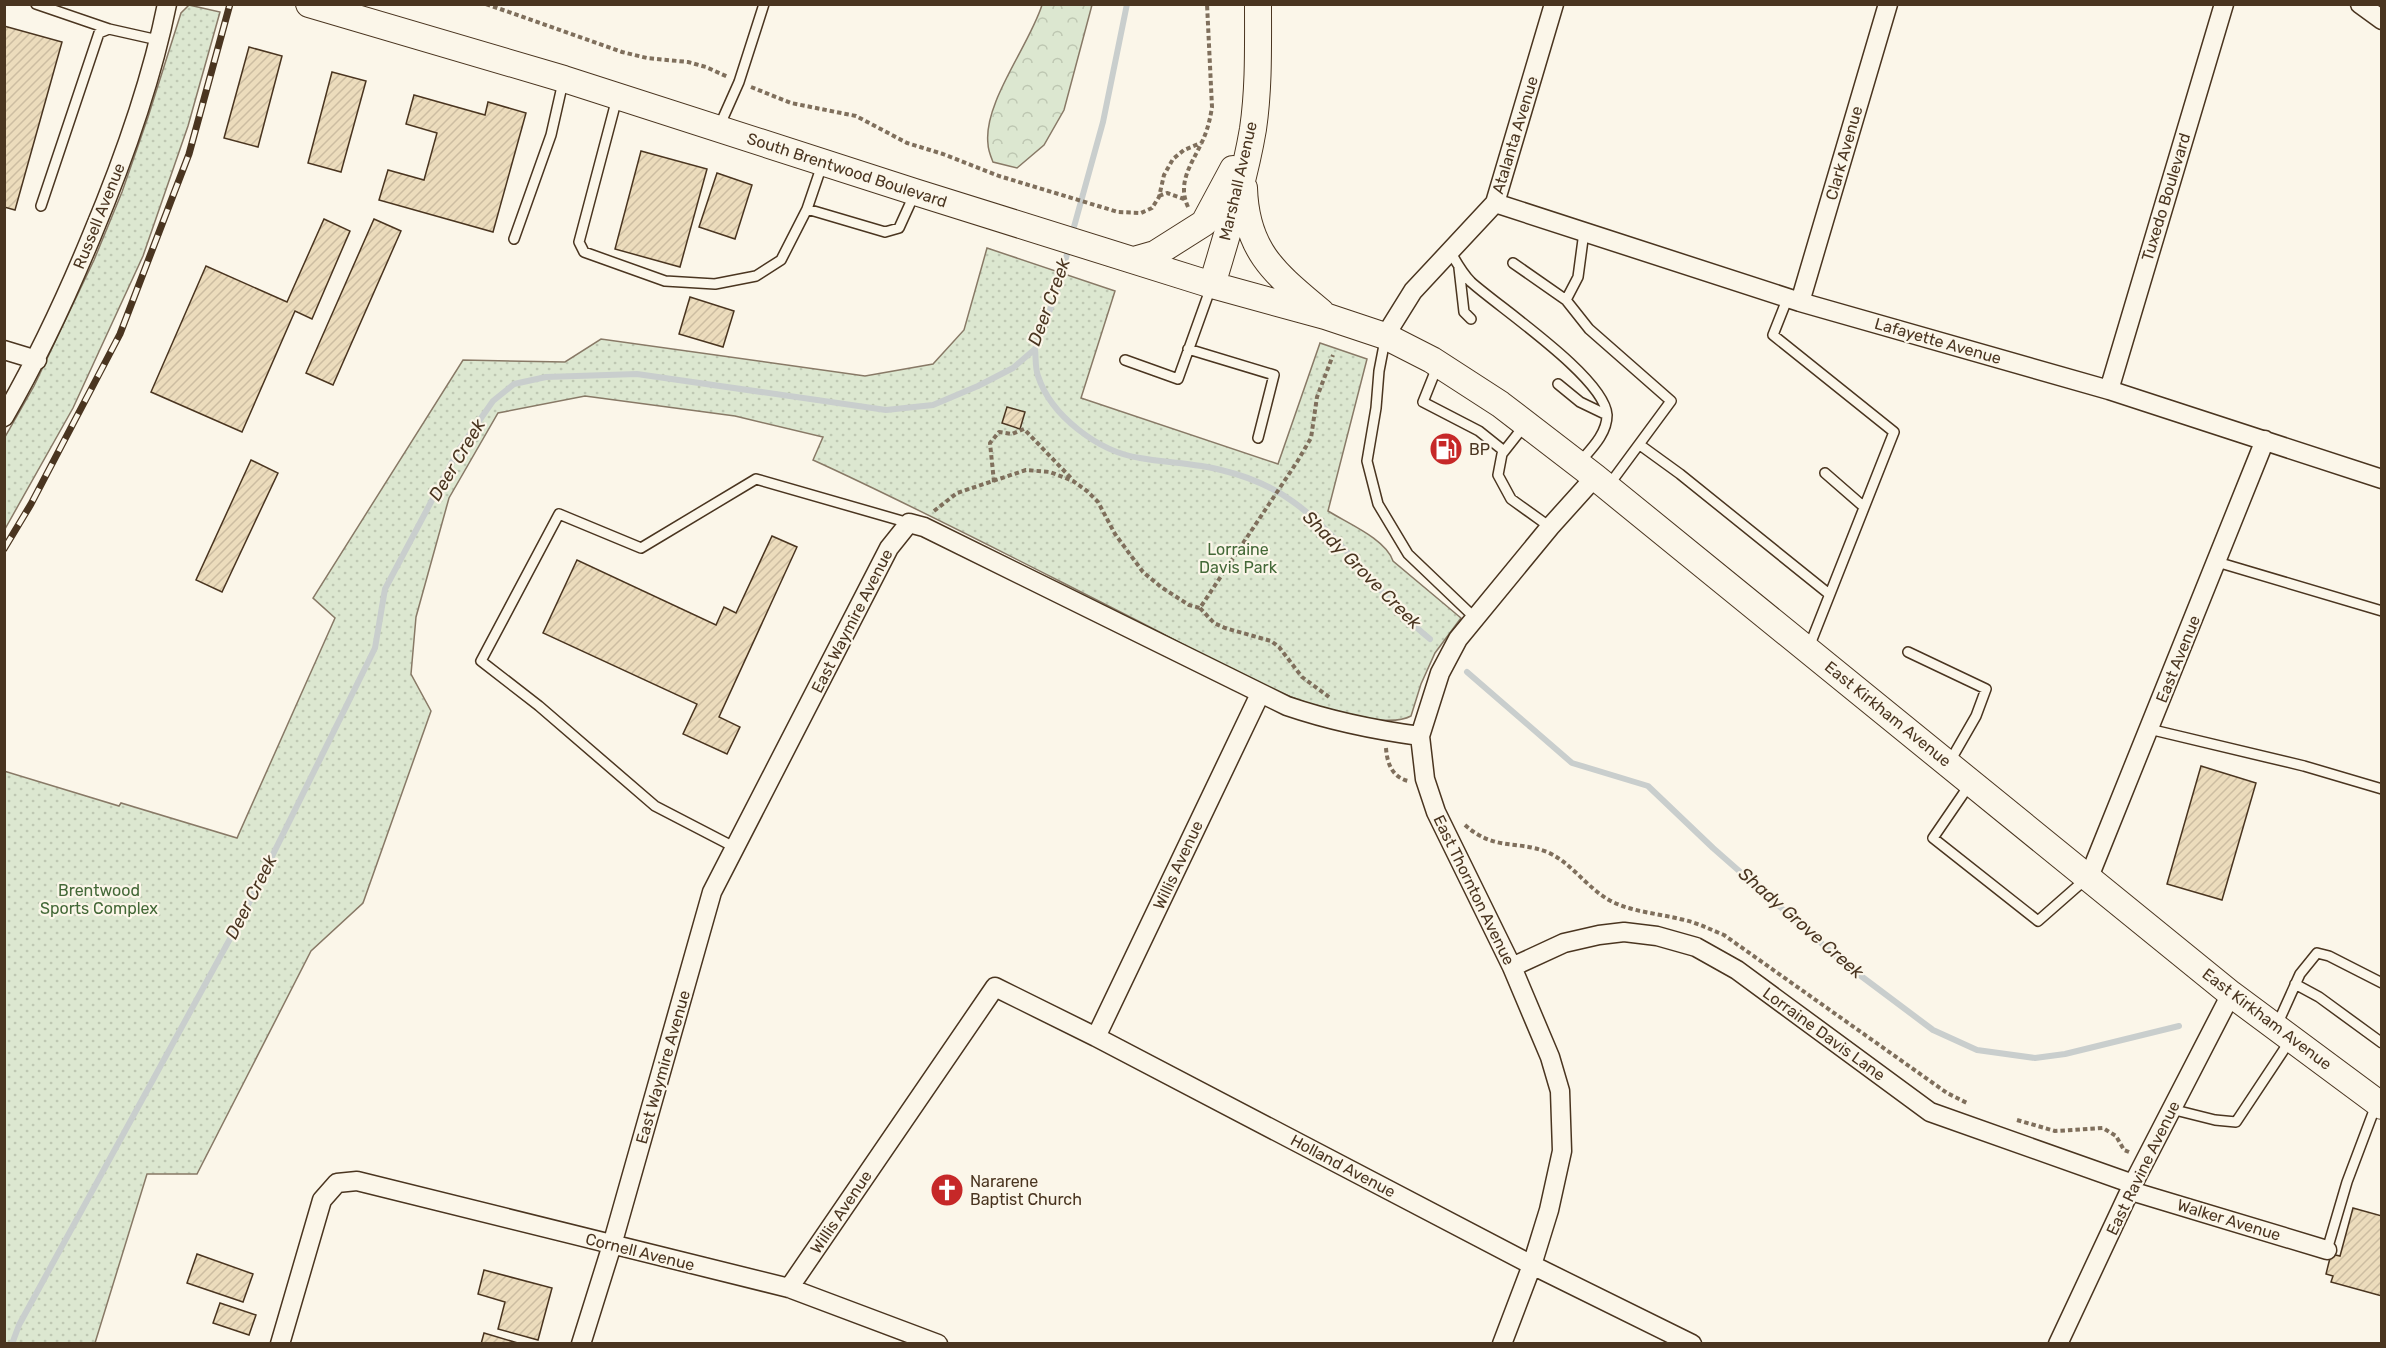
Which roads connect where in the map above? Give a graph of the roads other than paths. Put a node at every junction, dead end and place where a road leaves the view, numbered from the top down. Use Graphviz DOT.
graph roads {
  1 [pos="36,4"];
  2 [pos="166,4"];
  3 [pos="309,4"];
  4 [pos="764,4"];
  5 [pos="1258,4"];
  6 [pos="1554,4"];
  7 [pos="1888,4"];
  8 [pos="2224,4"];
  9 [pos="2360,4"];
  10 [pos="2382,20"];
  11 [pos="109,29"];
  12 [pos="158,40"];
  13 [pos="564,79"];
  14 [pos="617,96"];
  15 [pos="1256,99"];
  16 [pos="718,129"];
  17 [pos="822,163"];
  18 [pos="1243,176"];
  19 [pos="915,192"];
  20 [pos="1495,203"];
  21 [pos="41,206"];
  22 [pos="807,209"];
  23 [pos="1584,232"];
  24 [pos="514,239"];
  25 [pos="1450,252"];
  26 [pos="1134,260"];
  27 [pos="1513,263"];
  28 [pos="1460,268"];
  29 [pos="1212,285"];
  30 [pos="1566,300"];
  31 [pos="1794,300"];
  32 [pos="1325,316"];
  33 [pos="1471,319"];
  34 [pos="1385,336"];
  35 [pos="4,350"];
  36 [pos="1188,350"];
  37 [pos="37,360"];
  38 [pos="1125,360"];
  39 [pos="1438,364"];
  40 [pos="1558,384"];
  41 [pos="2109,390"];
  42 [pos="1607,415"];
  43 [pos="4,417"];
  44 [pos="1526,423"];
  45 [pos="1258,438"];
  46 [pos="2265,440"];
  47 [pos="1640,445"];
  48 [pos="1504,451"];
  49 [pos="1826,473"];
  50 [pos="1594,476"];
  51 [pos="2382,479"];
  52 [pos="1864,507"];
  53 [pos="916,525"];
  54 [pos="1550,527"];
  55 [pos="2217,562"];
  56 [pos="1829,594"];
  57 [pos="2382,611"];
  58 [pos="1475,618"];
  59 [pos="1808,649"];
  60 [pos="1908,652"];
  61 [pos="1260,694"];
  62 [pos="2149,729"];
  63 [pos="1420,736"];
  64 [pos="1949,763"];
  65 [pos="1971,782"];
  66 [pos="2382,789"];
  67 [pos="736,848"];
  68 [pos="2088,876"];
  69 [pos="1512,967"];
  70 [pos="2382,983"];
  71 [pos="2295,984"];
  72 [pos="995,987"];
  73 [pos="2231,994"];
  74 [pos="2283,1033"];
  75 [pos="1096,1037"];
  76 [pos="2382,1043"];
  77 [pos="2379,1104"];
  78 [pos="2171,1109"];
  79 [pos="2132,1188"];
  80 [pos="612,1245"];
  81 [pos="2327,1250"];
  82 [pos="1532,1265"];
  83 [pos="789,1288"];
  84 [pos="280,1344"];
  85 [pos="581,1344"];
  86 [pos="938,1344"];
  87 [pos="1502,1344"];
  88 [pos="1692,1344"];
  89 [pos="2058,1344"];
  1 -- 11 [label="lane"];
  2 -- 12 [label="street, Russell Avenue"];
  3 -- 13 [label="main road, South Brentwood Boulevard"];
  4 -- 16 [label="lane"];
  5 -- 15 [label="main road, Marshall Avenue"];
  6 -- 20 [label="street, Atalanta Avenue"];
  7 -- 31 [label="street, Clark Avenue"];
  8 -- 41 [label="street, Tuxedo Boulevard"];
  9 -- 10 [label="street"];
  11 -- 12 [label="lane"];
  11 -- 21 [label="lane"];
  12 -- 37 [label="street, Russell Avenue"];
  13 -- 14 [label="main road, South Brentwood Boulevard"];
  13 -- 24 [label="lane"];
  14 -- 16 [label="main road, South Brentwood Boulevard"];
  14 -- 22 [label="lane"];
  15 -- 18 [label="main road, Marshall Avenue"];
  15 -- 26 [label="main road"];
  16 -- 17 [label="main road, South Brentwood Boulevard"];
  17 -- 19 [label="main road, South Brentwood Boulevard"];
  17 -- 22 [label="lane"];
  18 -- 29 [label="main road, Marshall Avenue"];
  18 -- 32 [label="main road"];
  19 -- 22 [label="lane"];
  19 -- 26 [label="main road, South Brentwood Boulevard"];
  20 -- 23 [label="street, Lafayette Avenue"];
  20 -- 25 [label="street, Atalanta Avenue"];
  23 -- 30 [label="lane"];
  23 -- 31 [label="street, Lafayette Avenue"];
  25 -- 28 [label="lane"];
  25 -- 34 [label="street, Atalanta Avenue"];
  26 -- 29 [label="main road, South Brentwood Boulevard"];
  27 -- 30 [label="lane"];
  28 -- 33 [label="lane"];
  28 -- 42 [label="lane"];
  29 -- 32 [label="main road, South Brentwood Boulevard"];
  29 -- 36 [label="lane"];
  30 -- 47 [label="lane"];
  31 -- 41 [label="street, Lafayette Avenue"];
  31 -- 52 [label="lane"];
  32 -- 34 [label="main road, South Brentwood Boulevard"];
  34 -- 39 [label="main road, East Kirkham Avenue"];
  34 -- 58 [label="lane"];
  35 -- 37 [label="street"];
  36 -- 38 [label="lane"];
  36 -- 45 [label="lane"];
  37 -- 43 [label="street, Russell Avenue"];
  39 -- 44 [label="main road, East Kirkham Avenue"];
  39 -- 48 [label="lane"];
  40 -- 42 [label="lane"];
  41 -- 46 [label="street, Lafayette Avenue"];
  42 -- 50 [label="lane"];
  44 -- 48 [label="lane"];
  44 -- 50 [label="main road, East Kirkham Avenue"];
  46 -- 51 [label="street, Lafayette Avenue"];
  46 -- 55 [label="street, East Avenue"];
  47 -- 50 [label="lane"];
  47 -- 56 [label="lane"];
  48 -- 54 [label="lane"];
  49 -- 52 [label="lane"];
  50 -- 54 [label="street, East Thornton Avenue"];
  50 -- 59 [label="main road, East Kirkham Avenue"];
  52 -- 56 [label="lane"];
  53 -- 61 [label="street"];
  53 -- 67 [label="street, East Waymire Avenue"];
  53 -- 67 [label="lane"];
  54 -- 58 [label="street, East Thornton Avenue"];
  55 -- 57 [label="lane"];
  55 -- 62 [label="street, East Avenue"];
  56 -- 59 [label="lane"];
  58 -- 63 [label="street, East Thornton Avenue"];
  59 -- 64 [label="main road, East Kirkham Avenue"];
  60 -- 64 [label="lane"];
  61 -- 63 [label="street"];
  61 -- 75 [label="street, Willis Avenue"];
  62 -- 66 [label="lane"];
  62 -- 68 [label="street, East Avenue"];
  63 -- 69 [label="street, East Thornton Avenue"];
  64 -- 65 [label="main road, East Kirkham Avenue"];
  65 -- 68 [label="main road, East Kirkham Avenue"];
  65 -- 68 [label="lane"];
  67 -- 80 [label="street, East Waymire Avenue"];
  68 -- 73 [label="main road, East Kirkham Avenue"];
  69 -- 79 [label="street, Lorraine Davis Lane"];
  69 -- 82 [label="street, East Thornton Avenue"];
  70 -- 71 [label="lane"];
  71 -- 74 [label="lane"];
  71 -- 76 [label="lane"];
  72 -- 75 [label="street, Holland Avenue"];
  72 -- 83 [label="street, Willis Avenue"];
  73 -- 74 [label="main road, East Kirkham Avenue"];
  73 -- 78 [label="street, East Ravine Avenue"];
  74 -- 77 [label="main road, East Kirkham Avenue"];
  74 -- 78 [label="lane"];
  75 -- 82 [label="street, Holland Avenue"];
  77 -- 81 [label="lane"];
  78 -- 79 [label="street, East Ravine Avenue"];
  79 -- 81 [label="street, Walker Avenue"];
  79 -- 89 [label="street, East Ravine Avenue"];
  80 -- 83 [label="street, Cornell Avenue"];
  80 -- 84 [label="street, Cornell Avenue"];
  80 -- 85 [label="street, East Waymire Avenue"];
  82 -- 87 [label="street, East Thornton Avenue"];
  82 -- 88 [label="street, Holland Avenue"];
  83 -- 86 [label="street, Cornell Avenue"];
}
